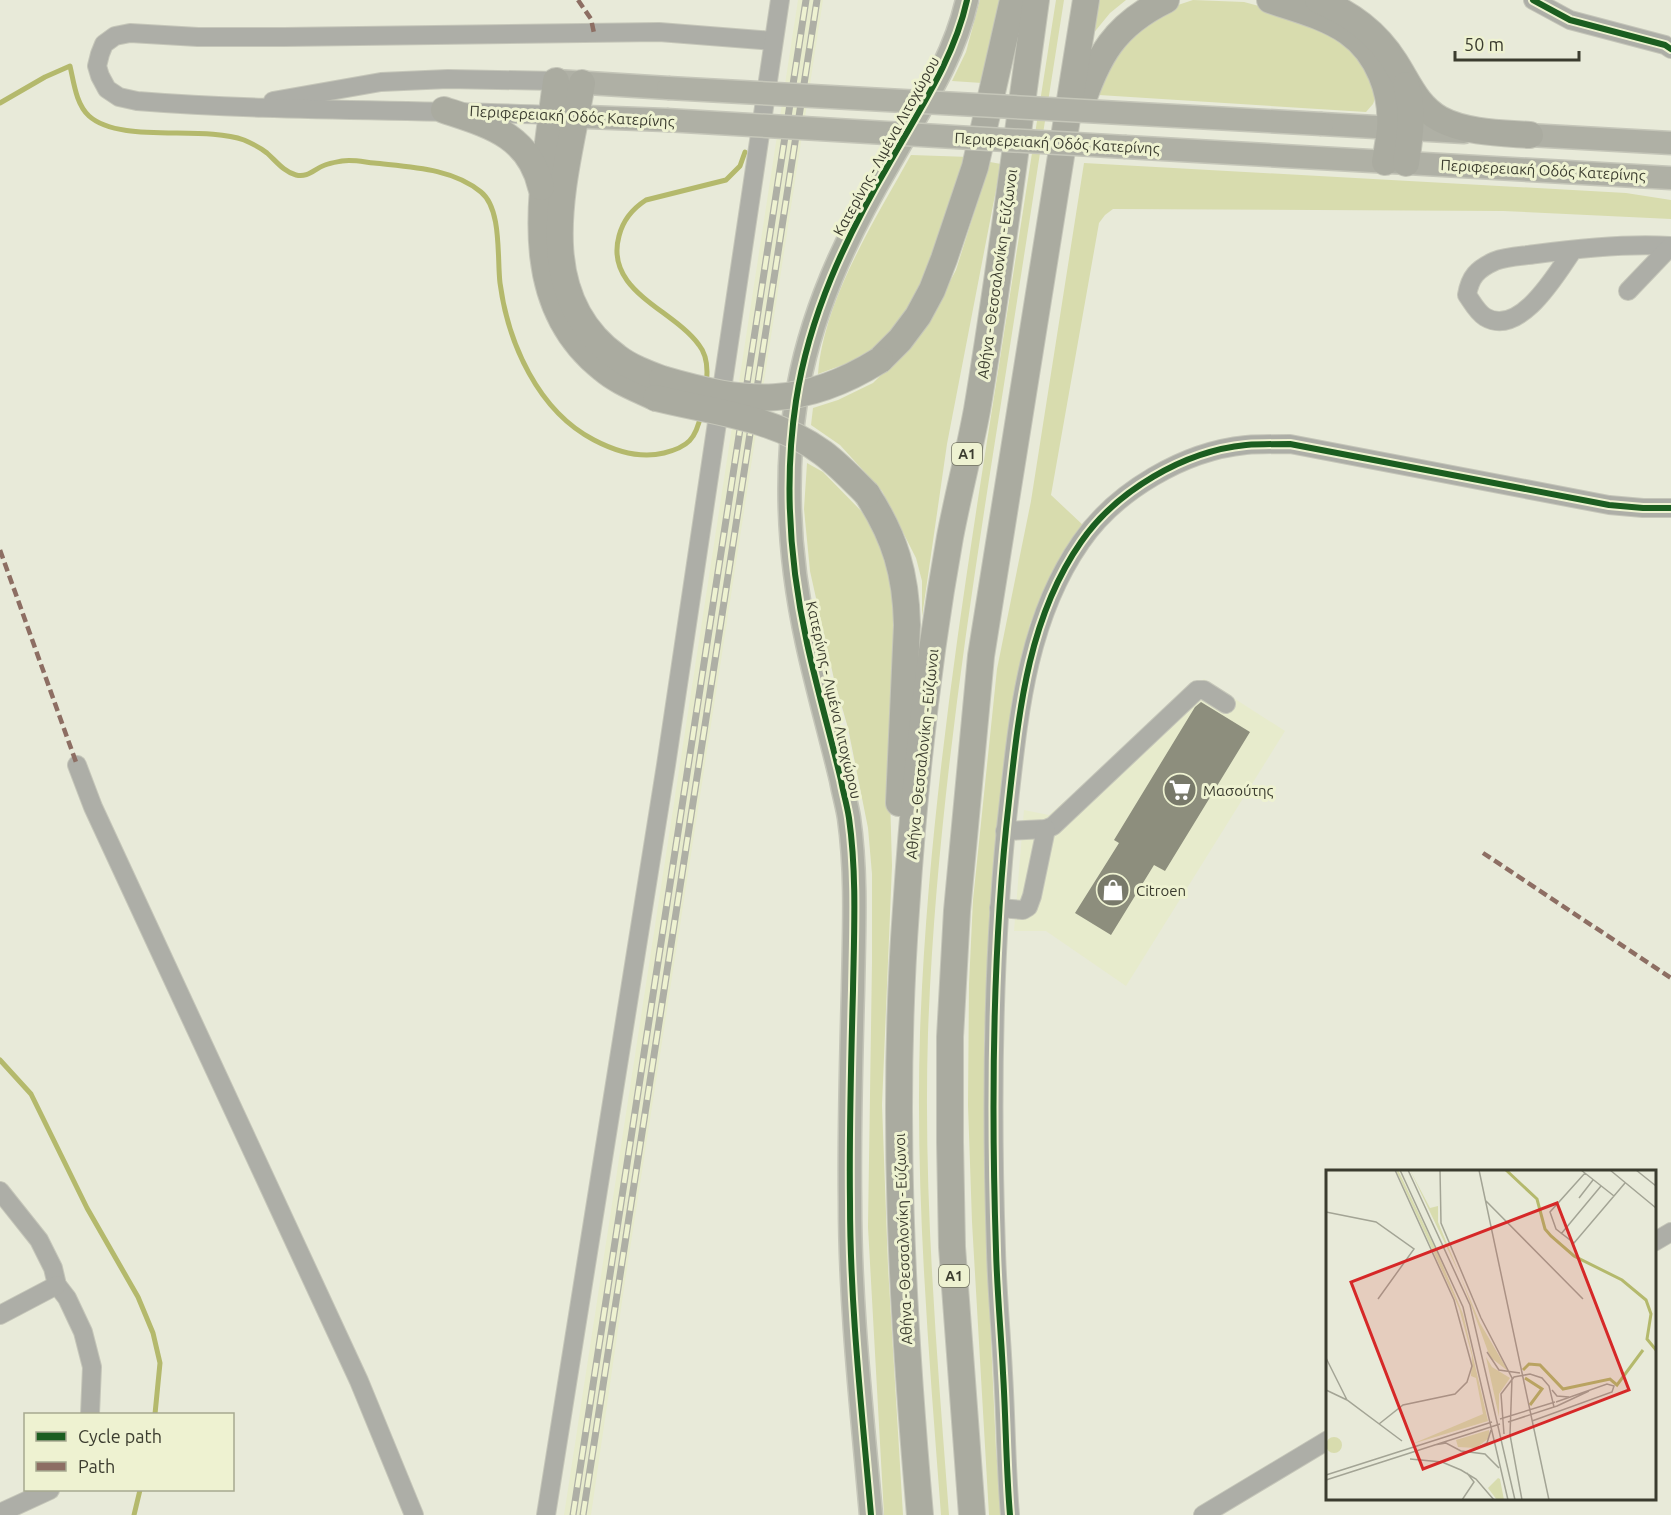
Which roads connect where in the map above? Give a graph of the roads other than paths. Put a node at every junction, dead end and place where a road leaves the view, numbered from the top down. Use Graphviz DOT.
graph roads {
  1 [pos="780,0"];
  2 [pos="967,0"];
  3 [pos="1012,0"];
  4 [pos="1036,0"];
  5 [pos="1086,0"];
  6 [pos="1166,0"];
  7 [pos="1270,0"];
  8 [pos="1318,0"];
  9 [pos="1533,0"];
  10 [pos="773,40"];
  11 [pos="1671,49"];
  12 [pos="1403,76"];
  13 [pos="556,81"];
  14 [pos="582,83"];
  15 [pos="226,106"];
  16 [pos="444,110"];
  17 [pos="564,116"];
  18 [pos="1400,128"];
  19 [pos="1530,135"];
  20 [pos="1671,143"];
  21 [pos="1395,162"];
  22 [pos="1059,178"];
  23 [pos="1664,179"];
  24 [pos="542,209"];
  25 [pos="1671,246"];
  26 [pos="1573,250"];
  27 [pos="1628,291"];
  28 [pos="659,388"];
  29 [pos="1671,508"];
  30 [pos="1226,704"];
  31 [pos="77,765"];
  32 [pos="1046,829"];
  33 [pos="1005,831"];
  34 [pos="999,908"];
  35 [pos="906,909"];
  36 [pos="0,1191"];
  37 [pos="1671,1232"];
  38 [pos="1656,1241"];
  39 [pos="57,1285"];
  40 [pos="0,1315"];
  41 [pos="90,1413"];
  42 [pos="1326,1441"];
  43 [pos="48,1491"];
  44 [pos="0,1513"];
  45 [pos="414,1515"];
  46 [pos="546,1515"];
  47 [pos="871,1515"];
  48 [pos="920,1515"];
  49 [pos="972,1515"];
  50 [pos="1010,1515"];
  51 [pos="1203,1515"];
  1 -- 10 [label="street"];
  2 -- 47 [label="main road, Κατερίνης - Λιμένα Λιτοχώρου"];
  3 -- 28 [label="highway, bridge"];
  4 -- 35 [label="highway, Αθήνα - Θεσσαλονίκη - Εύζωνοι / Α1"];
  5 -- 22 [label="highway, Α1"];
  6 -- 22 [label="highway"];
  7 -- 18 [label="highway"];
  8 -- 12 [label="highway"];
  9 -- 11 [label="street"];
  10 -- 15 [label="street"];
  10 -- 46 [label="street"];
  12 -- 18 [label="highway"];
  12 -- 19 [label="highway"];
  13 -- 14 [label="main road"];
  13 -- 15 [label="street"];
  13 -- 17 [label="highway"];
  14 -- 17 [label="highway"];
  14 -- 18 [label="main road, bridge"];
  15 -- 16 [label="street, Περιφερειακή Οδός Κατερίνης"];
  16 -- 17 [label="street, Περιφερειακή Οδός Κατερίνης"];
  16 -- 24 [label="highway"];
  17 -- 21 [label="main road, Περιφερειακή Οδός Κατερίνης, bridge"];
  17 -- 24 [label="highway"];
  17 -- 28 [label="highway"];
  18 -- 19 [label="main road"];
  18 -- 21 [label="highway"];
  19 -- 20 [label="main road"];
  21 -- 23 [label="main road, Περιφερειακή Οδός Κατερίνης"];
  22 -- 49 [label="highway, Α1"];
  24 -- 28 [label="highway"];
  25 -- 26 [label="street"];
  25 -- 27 [label="street"];
  26 -- 26 [label="street"];
  28 -- 35 [label="highway, bridge"];
  29 -- 33 [label="street"];
  30 -- 32 [label="street"];
  31 -- 45 [label="street"];
  32 -- 33 [label="street"];
  32 -- 34 [label="street"];
  33 -- 34 [label="street"];
  34 -- 50 [label="street"];
  35 -- 48 [label="highway, Αθήνα - Θεσσαλονίκη - Εύζωνοι / Α1"];
  36 -- 39 [label="street"];
  37 -- 38 [label="street"];
  39 -- 40 [label="street"];
  39 -- 41 [label="street"];
  42 -- 51 [label="street"];
  43 -- 44 [label="street"];
}
